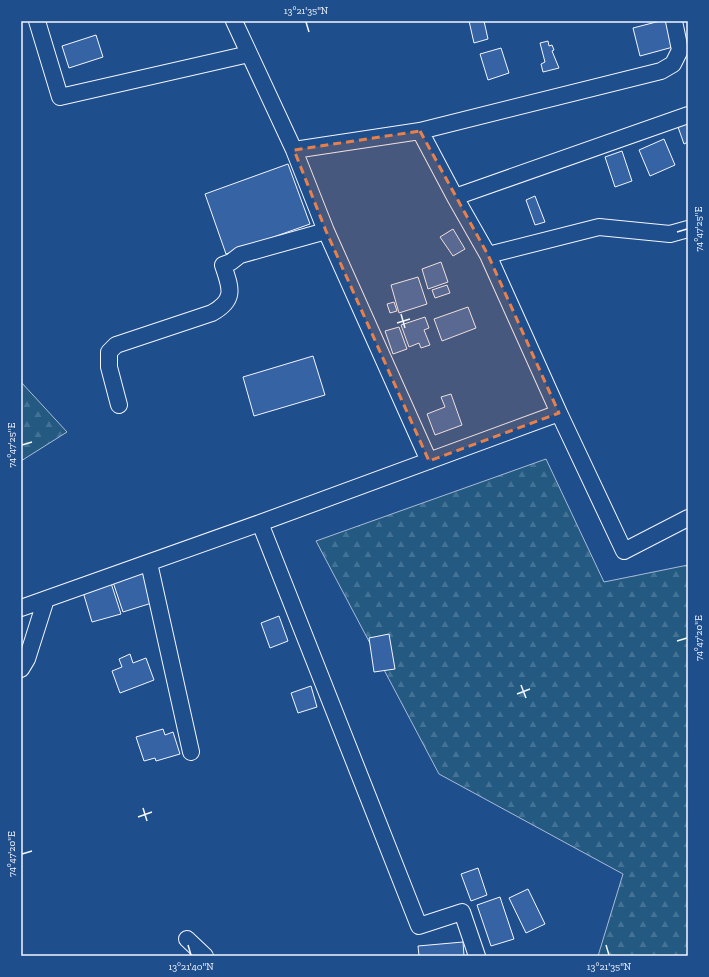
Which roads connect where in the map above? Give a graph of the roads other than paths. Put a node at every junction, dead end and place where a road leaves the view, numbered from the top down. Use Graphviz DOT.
graph roads {
  1 [pos="37,21"];
  2 [pos="234,21"];
  3 [pos="674,21"];
  4 [pos="249,54"];
  5 [pos="688,115"];
  6 [pos="420,131"];
  7 [pos="294,150"];
  8 [pos="455,197"];
  9 [pos="688,229"];
  10 [pos="326,231"];
  11 [pos="488,255"];
  12 [pos="119,405"];
  13 [pos="558,413"];
  14 [pos="429,461"];
  15 [pos="688,518"];
  16 [pos="260,523"];
  17 [pos="149,563"];
  18 [pos="46,599"];
  19 [pos="21,608"];
  20 [pos="21,669"];
  21 [pos="191,752"];
  22 [pos="187,939"];
  23 [pos="205,956"];
  24 [pos="477,956"];
  1 -- 4 [label="street"];
  2 -- 4 [label="street"];
  3 -- 6 [label="street"];
  4 -- 7 [label="street"];
  5 -- 8 [label="street"];
  6 -- 7 [label="street"];
  6 -- 8 [label="street"];
  7 -- 10 [label="street"];
  8 -- 11 [label="street"];
  9 -- 11 [label="street"];
  10 -- 12 [label="street"];
  10 -- 14 [label="street"];
  11 -- 13 [label="street"];
  13 -- 14 [label="street"];
  13 -- 15 [label="street"];
  14 -- 16 [label="street"];
  16 -- 17 [label="street"];
  16 -- 24 [label="street"];
  17 -- 18 [label="street"];
  17 -- 21 [label="street"];
  18 -- 19 [label="street"];
  18 -- 20 [label="street"];
  22 -- 23 [label="street"];
}
